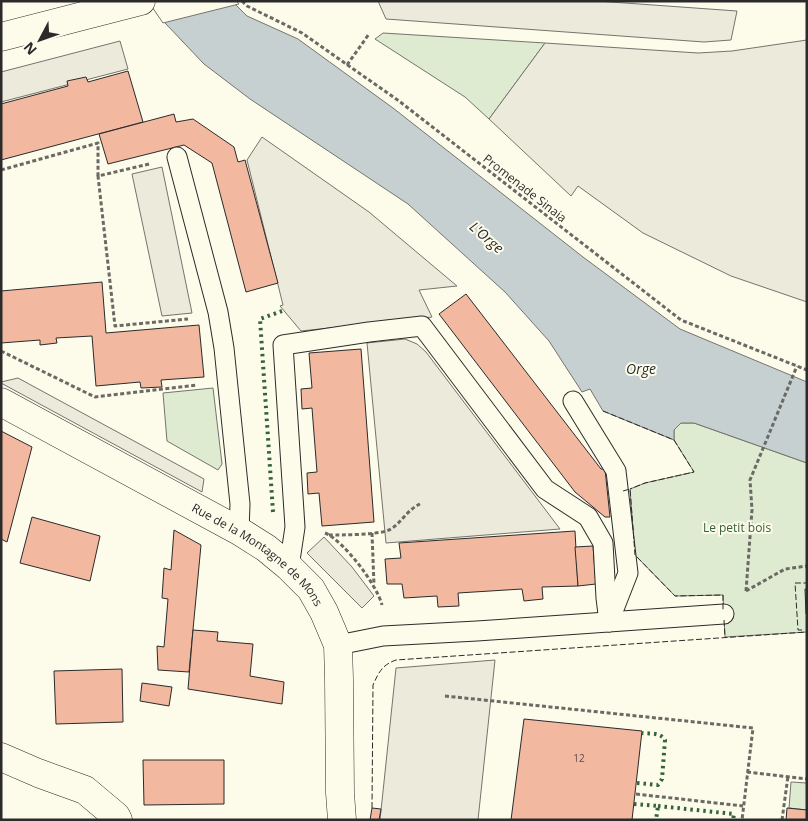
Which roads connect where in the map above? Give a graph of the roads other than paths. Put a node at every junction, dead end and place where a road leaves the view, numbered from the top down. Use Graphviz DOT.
graph roads {
  1 [pos="141,1"];
  2 [pos="1,37"];
  3 [pos="177,157"];
  4 [pos="573,401"];
  5 [pos="1,402"];
  6 [pos="239,531"];
  7 [pos="289,567"];
  8 [pos="724,614"];
  9 [pos="609,622"];
  10 [pos="338,645"];
  11 [pos="1,756"];
  12 [pos="118,820"];
  13 [pos="342,820"];
  1 -- 2 [label="street"];
  3 -- 6 [label="lane"];
  4 -- 9 [label="lane"];
  5 -- 6 [label="street, Rue de la Montagne de Mons"];
  6 -- 7 [label="street, Rue de la Montagne de Mons"];
  7 -- 9 [label="lane"];
  7 -- 10 [label="street, Rue de la Montagne de Mons"];
  8 -- 9 [label="lane"];
  9 -- 10 [label="lane"];
  10 -- 13 [label="street, Rue de la Montagne de Mons"];
  11 -- 12 [label="street"];
}
